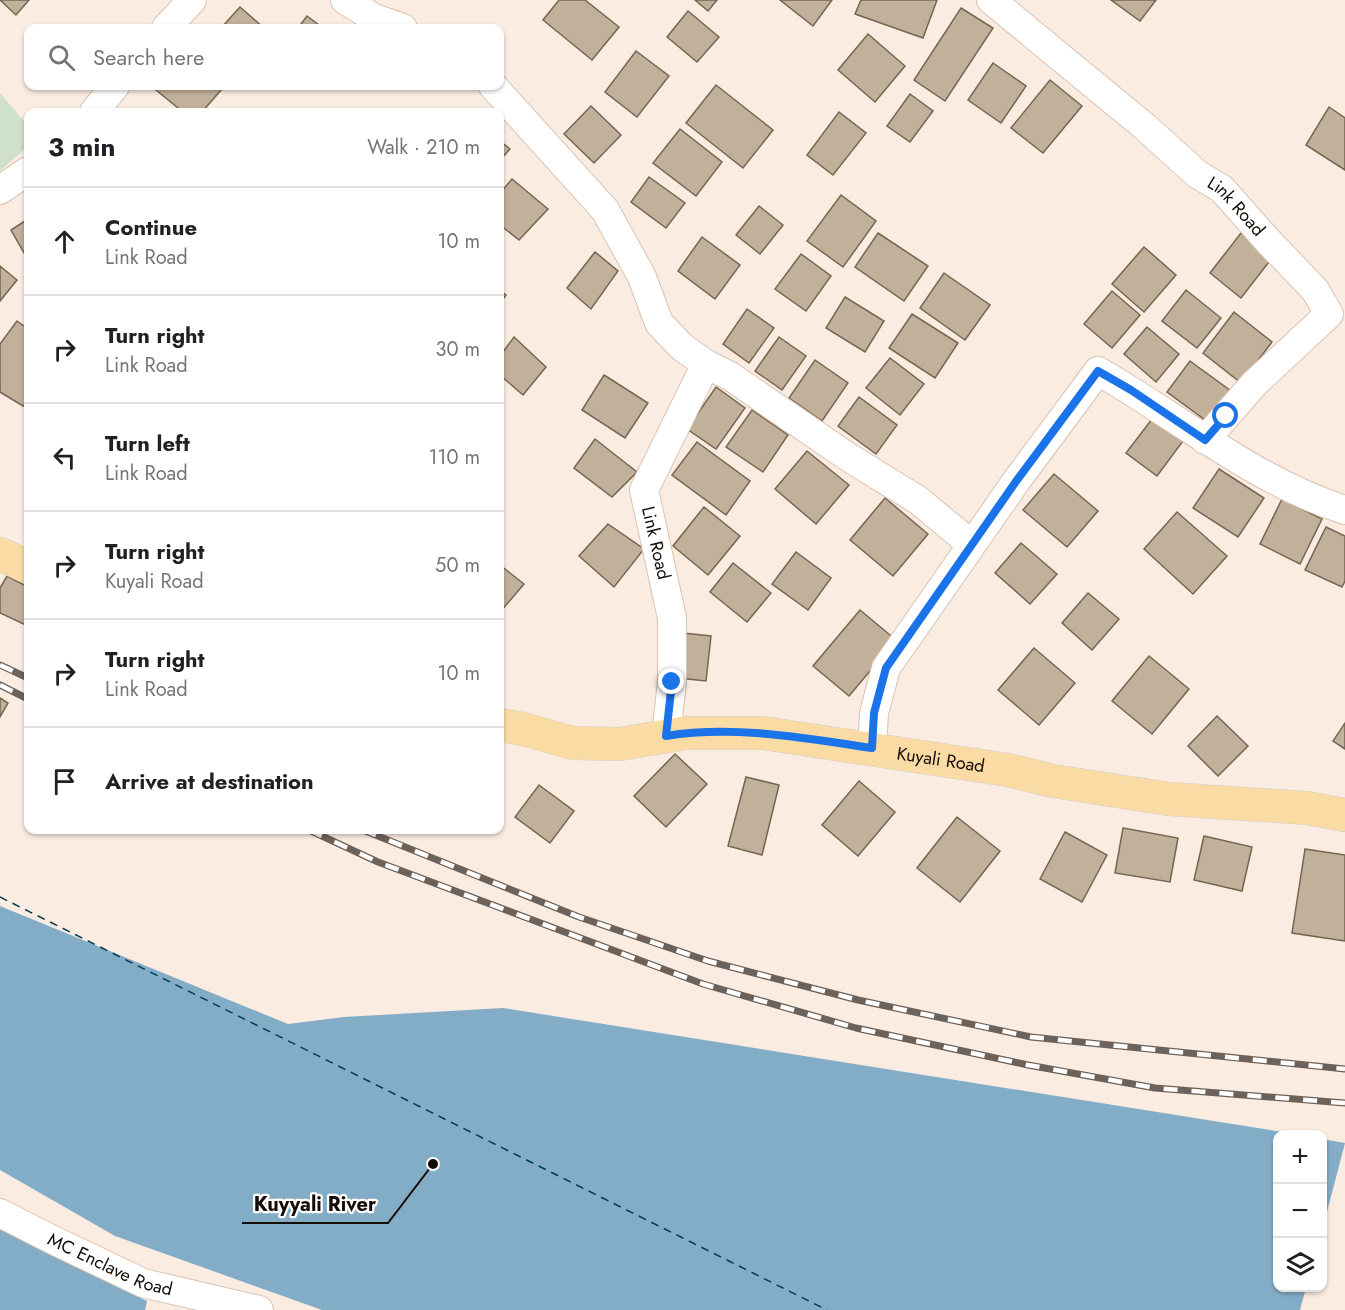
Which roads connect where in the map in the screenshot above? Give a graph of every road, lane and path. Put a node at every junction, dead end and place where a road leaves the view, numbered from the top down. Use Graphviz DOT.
graph roads {
  1 [pos="192,0"];
  2 [pos="345,0"];
  3 [pos="991,0"];
  4 [pos="170,24"];
  5 [pos="391,24"];
  6 [pos="112,90"];
  7 [pos="497,90"];
  8 [pos="97,108"];
  9 [pos="24,174"];
  10 [pos="0,190"];
  11 [pos="706,364"];
  12 [pos="1205,440"];
  13 [pos="1345,510"];
  14 [pos="971,544"];
  15 [pos="0,554"];
  16 [pos="24,565"];
  17 [pos="504,727"];
  18 [pos="666,736"];
  19 [pos="872,748"];
  20 [pos="1345,815"];
  21 [pos="0,1213"];
  22 [pos="259,1310"];
  1 -- 4 [label="street"];
  2 -- 5 [label="street"];
  3 -- 12 [label="street, Link Road"];
  6 -- 8 [label="street"];
  7 -- 11 [label="street"];
  9 -- 10 [label="street"];
  11 -- 14 [label="street"];
  11 -- 18 [label="street, Link Road"];
  12 -- 13 [label="street"];
  12 -- 14 [label="street"];
  14 -- 19 [label="street"];
  15 -- 16 [label="main road"];
  17 -- 18 [label="main road, Kuyali Road"];
  18 -- 19 [label="main road, Kuyali Road"];
  19 -- 20 [label="main road, Kuyali Road"];
  21 -- 22 [label="street, MC Enclave Road"];
}
